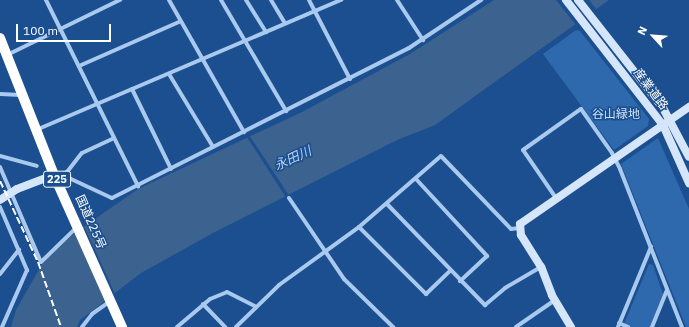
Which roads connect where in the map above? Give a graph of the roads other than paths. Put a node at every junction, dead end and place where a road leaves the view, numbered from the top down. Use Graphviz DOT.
graph roads {
  1 [pos="46,0"];
  2 [pos="120,0"];
  3 [pos="169,0"];
  4 [pos="221,0"];
  5 [pos="246,0"];
  6 [pos="271,0"];
  7 [pos="309,0"];
  8 [pos="341,0"];
  9 [pos="397,0"];
  10 [pos="481,0"];
  11 [pos="566,0"];
  12 [pos="578,0"];
  13 [pos="315,11"];
  14 [pos="181,21"];
  15 [pos="285,23"];
  16 [pos="60,29"];
  17 [pos="266,32"];
  18 [pos="0,38"];
  19 [pos="423,40"];
  20 [pos="245,41"];
  21 [pos="6,55"];
  22 [pos="204,59"];
  23 [pos="79,66"];
  24 [pos="169,74"];
  25 [pos="350,79"];
  26 [pos="132,89"];
  27 [pos="0,94"];
  28 [pos="22,95"];
  29 [pos="98,103"];
  30 [pos="689,107"];
  31 [pos="286,111"];
  32 [pos="666,123"];
  33 [pos="36,130"];
  34 [pos="244,132"];
  35 [pos="114,138"];
  36 [pos="213,148"];
  37 [pos="0,156"];
  38 [pos="689,157"];
  39 [pos="614,159"];
  40 [pos="37,166"];
  41 [pos="0,168"];
  42 [pos="172,169"];
  43 [pos="54,175"];
  44 [pos="416,179"];
  45 [pos="689,183"];
  46 [pos="138,186"];
  47 [pos="12,191"];
  48 [pos="289,198"];
  49 [pos="556,198"];
  50 [pos="0,200"];
  51 [pos="387,204"];
  52 [pos="0,207"];
  53 [pos="79,227"];
  54 [pos="359,227"];
  55 [pos="519,228"];
  56 [pos="651,247"];
  57 [pos="19,250"];
  58 [pos="325,253"];
  59 [pos="541,267"];
  60 [pos="450,271"];
  61 [pos="0,274"];
  62 [pos="460,281"];
  63 [pos="667,290"];
  64 [pos="111,299"];
  65 [pos="555,300"];
  66 [pos="203,304"];
  67 [pos="255,306"];
  68 [pos="619,325"];
  69 [pos="84,326"];
  70 [pos="2,327"];
  71 [pos="122,327"];
  72 [pos="176,327"];
  73 [pos="226,327"];
  74 [pos="236,327"];
  75 [pos="393,327"];
  76 [pos="516,327"];
  77 [pos="571,327"];
  78 [pos="628,327"];
  79 [pos="652,327"];
  80 [pos="682,327"];
  1 -- 16 [label="street"];
  2 -- 16 [label="street"];
  3 -- 14 [label="street"];
  4 -- 20 [label="street"];
  5 -- 17 [label="street"];
  6 -- 15 [label="street"];
  7 -- 13 [label="street"];
  8 -- 13 [label="street"];
  9 -- 19 [label="street"];
  10 -- 19 [label="street"];
  11 -- 32 [label="main road, 産業道路"];
  12 -- 32 [label="main road, 産業道路"];
  13 -- 15 [label="street"];
  13 -- 25 [label="street"];
  14 -- 22 [label="street"];
  14 -- 23 [label="street"];
  15 -- 17 [label="street"];
  16 -- 21 [label="street"];
  16 -- 23 [label="street"];
  17 -- 20 [label="street"];
  18 -- 21 [label="highway, 国道225号 / 225"];
  19 -- 25 [label="street"];
  20 -- 22 [label="street"];
  20 -- 31 [label="street"];
  21 -- 28 [label="highway, 国道225号 / 225"];
  22 -- 24 [label="street"];
  22 -- 34 [label="street"];
  23 -- 29 [label="street"];
  24 -- 26 [label="street"];
  24 -- 36 [label="street"];
  25 -- 31 [label="street"];
  26 -- 29 [label="street"];
  26 -- 42 [label="street"];
  27 -- 28 [label="street"];
  28 -- 33 [label="highway, 国道225号 / 225"];
  29 -- 33 [label="street"];
  29 -- 35 [label="street"];
  30 -- 32 [label="main road"];
  31 -- 34 [label="street"];
  32 -- 38 [label="main road, 産業道路"];
  32 -- 39 [label="main road"];
  32 -- 45 [label="main road, 産業道路"];
  33 -- 43 [label="highway, 国道225号 / 225"];
  34 -- 36 [label="street"];
  35 -- 43 [label="street"];
  35 -- 46 [label="street"];
  36 -- 42 [label="street"];
  37 -- 40 [label="street"];
  39 -- 49 [label="main road"];
  39 -- 49 [label="street"];
  39 -- 56 [label="street"];
  41 -- 47 [label="street"];
  42 -- 46 [label="street"];
  43 -- 46 [label="street"];
  43 -- 47 [label="main road"];
  43 -- 53 [label="highway, 国道225号 / 225"];
  44 -- 51 [label="street"];
  44 -- 55 [label="street"];
  44 -- 62 [label="street"];
  47 -- 50 [label="main road"];
  47 -- 53 [label="street"];
  48 -- 58 [label="street"];
  49 -- 55 [label="main road"];
  51 -- 54 [label="street"];
  51 -- 60 [label="street"];
  52 -- 57 [label="street"];
  53 -- 64 [label="highway, 国道225号 / 225"];
  54 -- 58 [label="street"];
  54 -- 60 [label="street"];
  55 -- 59 [label="main road"];
  56 -- 63 [label="street"];
  56 -- 68 [label="street"];
  57 -- 61 [label="street"];
  57 -- 70 [label="street"];
  58 -- 67 [label="street"];
  58 -- 75 [label="street"];
  59 -- 62 [label="street"];
  59 -- 65 [label="main road"];
  60 -- 62 [label="street"];
  63 -- 79 [label="street"];
  63 -- 80 [label="street"];
  64 -- 69 [label="street"];
  64 -- 71 [label="highway, 国道225号 / 225"];
  65 -- 76 [label="street"];
  65 -- 77 [label="main road"];
  66 -- 67 [label="street"];
  66 -- 72 [label="street"];
  66 -- 73 [label="street"];
  67 -- 74 [label="street"];
  68 -- 78 [label="street"];
}
